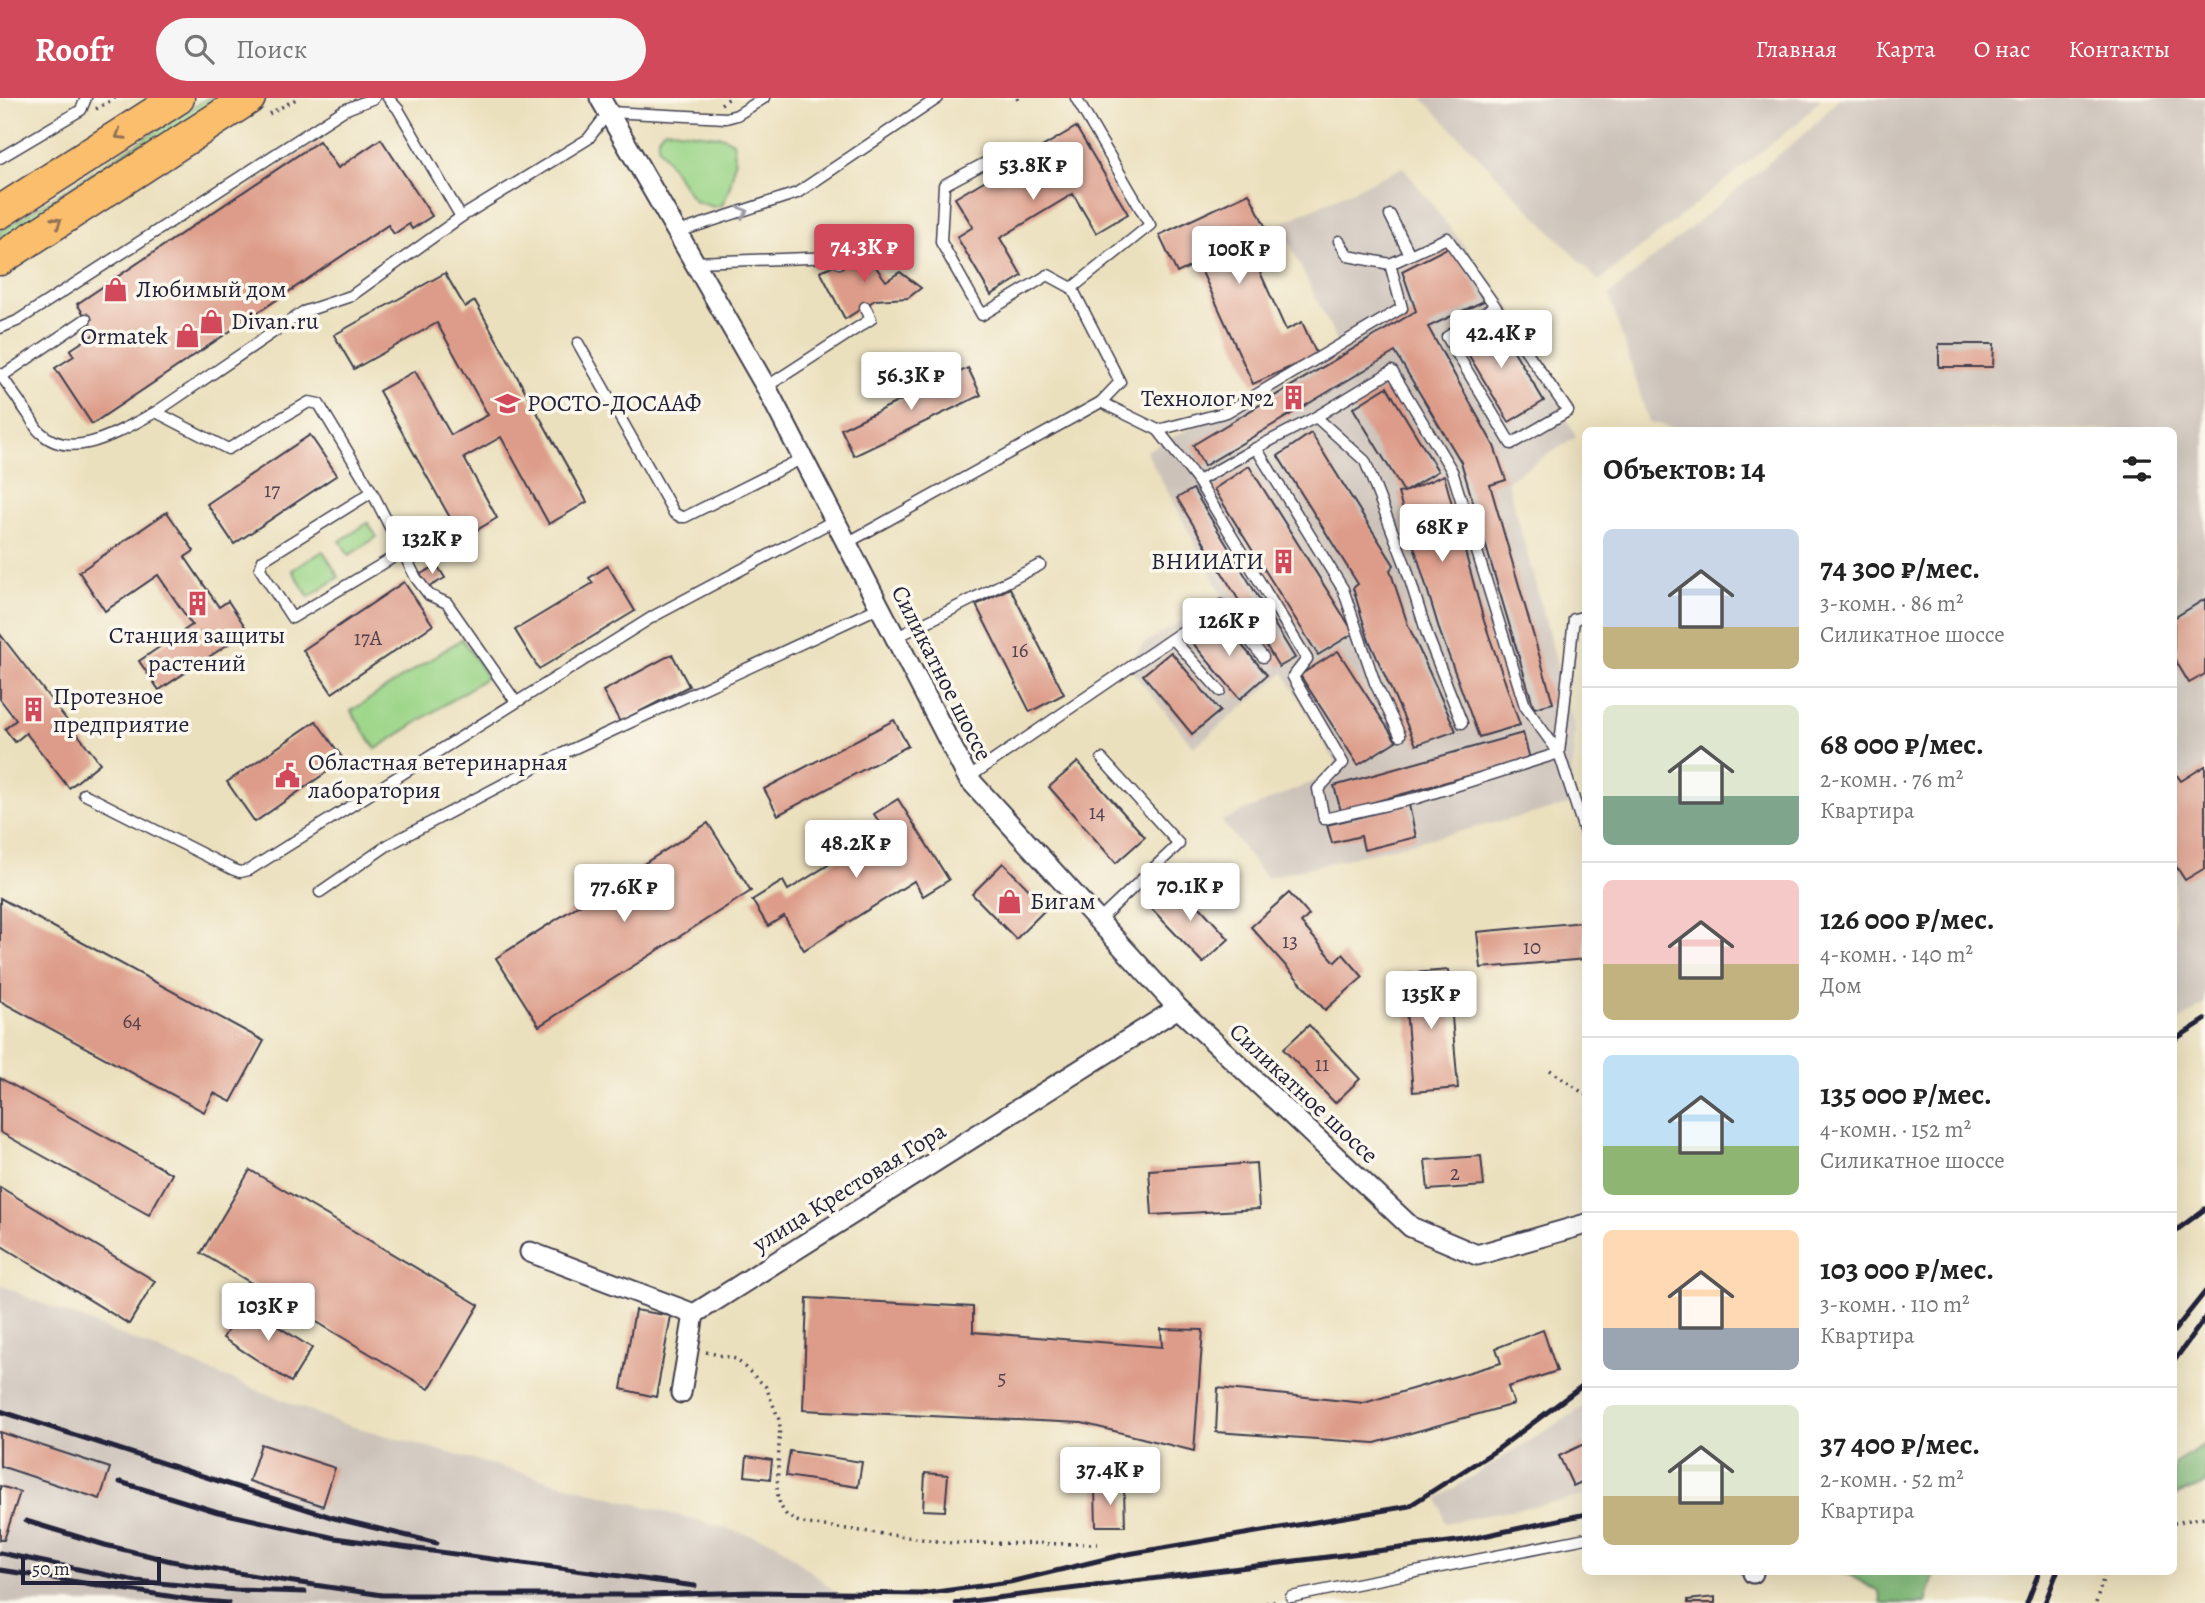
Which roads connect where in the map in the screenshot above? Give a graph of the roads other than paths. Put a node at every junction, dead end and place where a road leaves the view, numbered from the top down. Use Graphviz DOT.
graph roads {
  1 [pos="86,98"];
  2 [pos="177,98"];
  3 [pos="249,98"];
  4 [pos="374,98"];
  5 [pos="388,98"];
  6 [pos="764,98"];
  7 [pos="938,98"];
  8 [pos="1076,98"];
  9 [pos="604,105"];
  10 [pos="0,158"];
  11 [pos="985,163"];
  12 [pos="8,202"];
  13 [pos="1390,215"];
  14 [pos="461,217"];
  15 [pos="678,232"];
  16 [pos="1339,241"];
  17 [pos="1410,255"];
  18 [pos="0,259"];
  19 [pos="695,262"];
  20 [pos="839,263"];
  21 [pos="1390,264"];
  22 [pos="1072,288"];
  23 [pos="1495,306"];
  24 [pos="864,307"];
  25 [pos="86,318"];
  26 [pos="0,328"];
  27 [pos="578,343"];
  28 [pos="1,375"];
  29 [pos="766,387"];
  30 [pos="1101,402"];
  31 [pos="156,412"];
  32 [pos="1316,417"];
  33 [pos="1158,430"];
  34 [pos="1256,448"];
  35 [pos="803,458"];
  36 [pos="1198,481"];
  37 [pos="372,492"];
  38 [pos="835,520"];
  39 [pos="847,542"];
  40 [pos="404,551"];
  41 [pos="1040,565"];
  42 [pos="880,607"];
  43 [pos="1582,617"];
  44 [pos="895,638"];
  45 [pos="1173,639"];
  46 [pos="1263,657"];
  47 [pos="1220,691"];
  48 [pos="516,702"];
  49 [pos="1462,723"];
  50 [pos="1400,735"];
  51 [pos="1559,753"];
  52 [pos="1102,759"];
  53 [pos="968,778"];
  54 [pos="84,794"];
  55 [pos="1582,824"];
  56 [pos="320,892"];
  57 [pos="1098,921"];
  58 [pos="1178,1008"];
  59 [pos="1582,1225"];
  60 [pos="530,1252"];
  61 [pos="694,1314"];
  62 [pos="681,1393"];
  63 [pos="1582,1539"];
  64 [pos="1291,1597"];
  1 -- 10 [label="lane"];
  2 -- 12 [label="main road, one-way"];
  18 -- 3 [label="main road, one-way"];
  4 -- 26 [label="lane"];
  5 -- 14 [label="lane"];
  6 -- 9 [label="lane"];
  15 -- 7 [label="lane, one-way"];
  8 -- 22 [label="lane"];
  9 -- 14 [label="lane"];
  9 -- 15 [label="street, Силикатное шоссе"];
  11 -- 22 [label="lane"];
  13 -- 17 [label="lane"];
  14 -- 31 [label="lane"];
  15 -- 19 [label="street, Силикатное шоссе"];
  16 -- 21 [label="lane"];
  17 -- 21 [label="lane"];
  17 -- 23 [label="lane"];
  19 -- 20 [label="lane"];
  19 -- 29 [label="street, Силикатное шоссе"];
  21 -- 33 [label="lane"];
  22 -- 30 [label="lane"];
  23 -- 23 [label="lane"];
  24 -- 29 [label="lane"];
  25 -- 28 [label="lane"];
  27 -- 35 [label="lane"];
  28 -- 31 [label="lane"];
  29 -- 35 [label="street, Силикатное шоссе"];
  30 -- 33 [label="lane"];
  30 -- 39 [label="lane"];
  31 -- 37 [label="lane"];
  32 -- 34 [label="lane"];
  32 -- 49 [label="lane"];
  32 -- 51 [label="lane"];
  33 -- 36 [label="lane"];
  34 -- 36 [label="lane"];
  34 -- 50 [label="lane"];
  35 -- 38 [label="street, Силикатное шоссе"];
  36 -- 51 [label="lane"];
  37 -- 40 [label="lane"];
  37 -- 40 [label="lane"];
  38 -- 39 [label="street, Силикатное шоссе"];
  38 -- 48 [label="lane"];
  39 -- 42 [label="street, Силикатное шоссе"];
  40 -- 48 [label="lane"];
  41 -- 44 [label="lane"];
  42 -- 44 [label="street, Силикатное шоссе"];
  42 -- 56 [label="lane"];
  43 -- 51 [label="lane"];
  44 -- 53 [label="street, Силикатное шоссе"];
  45 -- 46 [label="lane"];
  45 -- 47 [label="lane"];
  45 -- 53 [label="lane"];
  48 -- 54 [label="lane"];
  51 -- 55 [label="lane"];
  52 -- 57 [label="lane"];
  53 -- 57 [label="street, Силикатное шоссе"];
  57 -- 58 [label="street, Силикатное шоссе"];
  58 -- 59 [label="street, Силикатное шоссе"];
  58 -- 61 [label="street, улица Крестовая Гора"];
  60 -- 61 [label="street"];
  61 -- 62 [label="street"];
  63 -- 64 [label="lane"];
}
